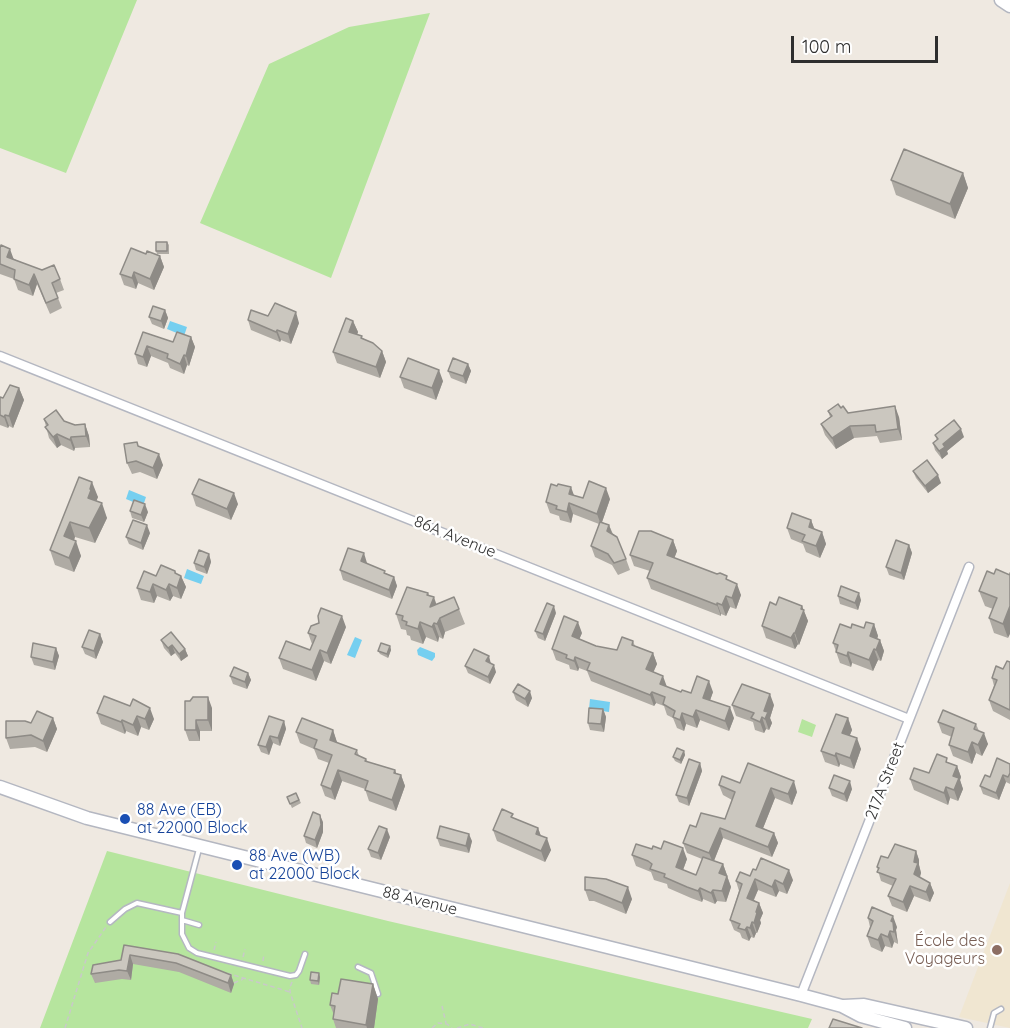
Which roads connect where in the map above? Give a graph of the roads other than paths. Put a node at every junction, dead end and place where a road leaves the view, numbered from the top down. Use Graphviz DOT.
graph roads {
  1 [pos="1001,0"];
  2 [pos="1010,6"];
  3 [pos="0,356"];
  4 [pos="969,567"];
  5 [pos="909,719"];
  6 [pos="0,787"];
  7 [pos="200,846"];
  8 [pos="182,913"];
  9 [pos="182,920"];
  10 [pos="110,922"];
  11 [pos="199,924"];
  12 [pos="305,954"];
  13 [pos="358,967"];
  14 [pos="378,994"];
  15 [pos="801,995"];
  16 [pos="842,1006"];
  17 [pos="1000,1009"];
  18 [pos="905,1028"];
  19 [pos="966,1028"];
  20 [pos="990,1028"];
  1 -- 2 [label="main road"];
  3 -- 5 [label="street, 86A Avenue"];
  4 -- 5 [label="street, 217A Street"];
  5 -- 15 [label="street, 217A Street"];
  6 -- 7 [label="main road, 88 Avenue"];
  7 -- 8 [label="lane"];
  7 -- 15 [label="main road, 88 Avenue"];
  8 -- 9 [label="lane"];
  8 -- 10 [label="lane"];
  9 -- 11 [label="lane"];
  9 -- 12 [label="lane"];
  13 -- 14 [label="lane"];
  15 -- 16 [label="main road, 88 Avenue"];
  16 -- 18 [label="main road, 88 Avenue"];
  16 -- 19 [label="main road, 88 Avenue"];
  17 -- 20 [label="lane"];
}
